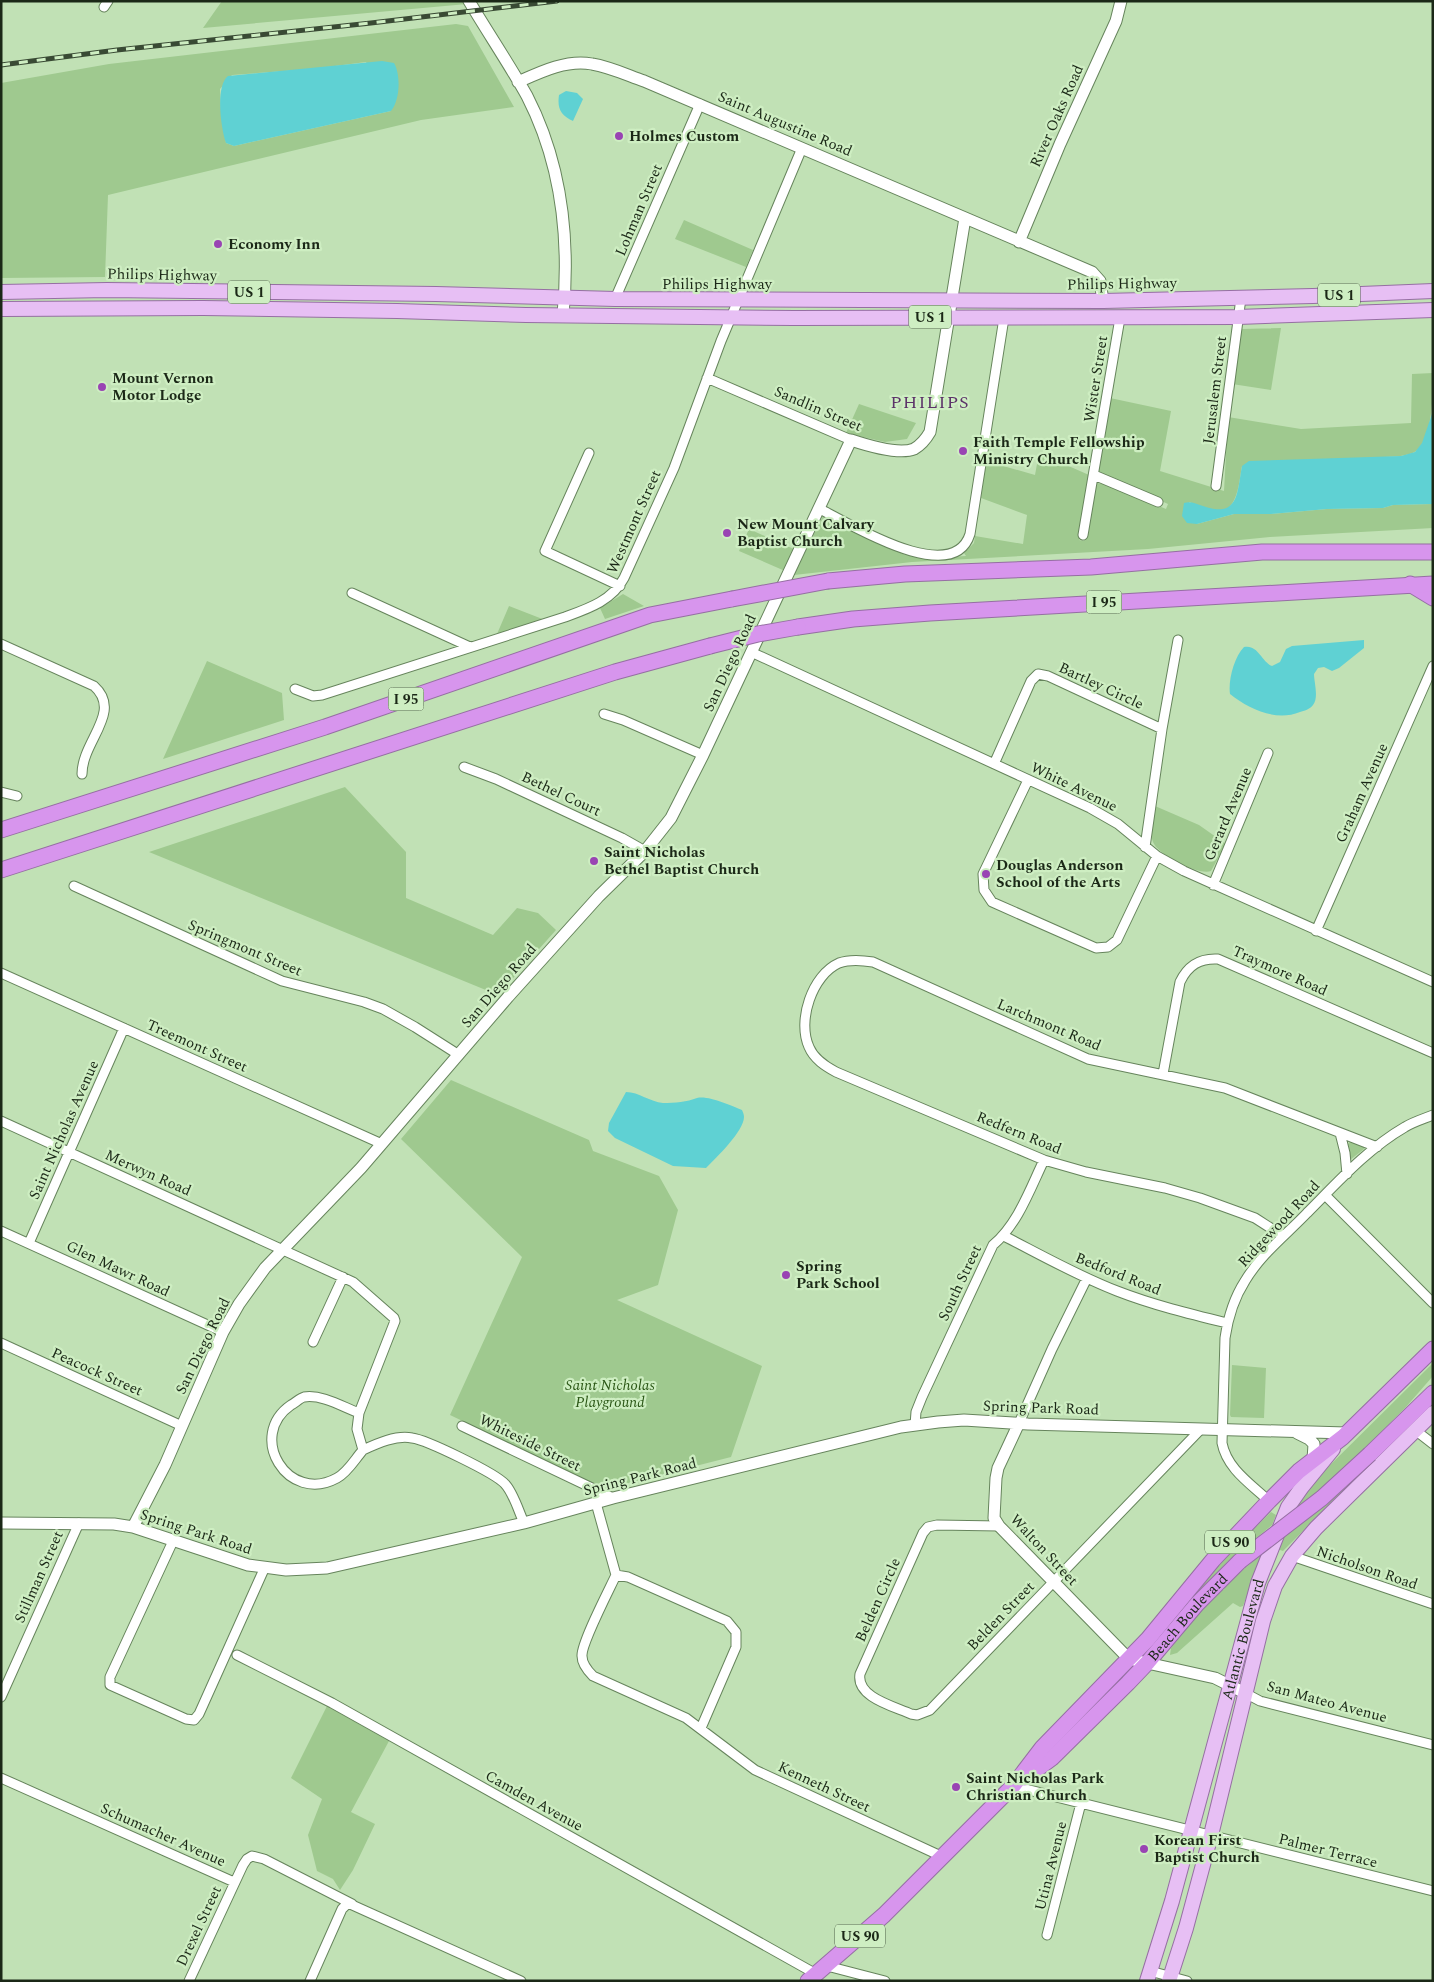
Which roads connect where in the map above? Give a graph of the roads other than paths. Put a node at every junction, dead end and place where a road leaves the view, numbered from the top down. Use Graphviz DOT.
graph roads {
  1 [pos="470,1"];
  2 [pos="1121,1"];
  3 [pos="518,82"];
  4 [pos="700,104"];
  5 [pos="802,148"];
  6 [pos="965,218"];
  7 [pos="1019,242"];
  8 [pos="72,291"];
  9 [pos="1433,291"];
  10 [pos="1,292"];
  11 [pos="233,292"];
  12 [pos="397,294"];
  13 [pos="564,298"];
  14 [pos="1241,298"];
  15 [pos="615,299"];
  16 [pos="738,300"];
  17 [pos="952,300"];
  18 [pos="1103,301"];
  19 [pos="71,308"];
  20 [pos="1,309"];
  21 [pos="234,309"];
  22 [pos="1433,310"];
  23 [pos="397,311"];
  24 [pos="563,315"];
  25 [pos="731,316"];
  26 [pos="1238,317"];
  27 [pos="948,318"];
  28 [pos="1004,318"];
  29 [pos="1120,318"];
  30 [pos="707,378"];
  31 [pos="851,440"];
  32 [pos="589,453"];
  33 [pos="1094,475"];
  34 [pos="1216,486"];
  35 [pos="1158,502"];
  36 [pos="820,509"];
  37 [pos="1083,535"];
  38 [pos="1428,551"];
  39 [pos="1410,584"];
  40 [pos="1433,584"];
  41 [pos="620,586"];
  42 [pos="352,593"];
  43 [pos="1433,598"];
  44 [pos="1178,640"];
  45 [pos="1,644"];
  46 [pos="470,647"];
  47 [pos="751,652"];
  48 [pos="1433,666"];
  49 [pos="295,690"];
  50 [pos="604,714"];
  51 [pos="1162,729"];
  52 [pos="1268,753"];
  53 [pos="702,755"];
  54 [pos="994,764"];
  55 [pos="464,767"];
  56 [pos="82,774"];
  57 [pos="1028,780"];
  58 [pos="1,792"];
  59 [pos="17,796"];
  60 [pos="1,830"];
  61 [pos="1145,847"];
  62 [pos="645,851"];
  63 [pos="1157,856"];
  64 [pos="1,870"];
  65 [pos="1213,885"];
  66 [pos="74,886"];
  67 [pos="1316,931"];
  68 [pos="1,973"];
  69 [pos="1433,982"];
  70 [pos="813,993"];
  71 [pos="124,1028"];
  72 [pos="1433,1053"];
  73 [pos="458,1056"];
  74 [pos="1163,1074"];
  75 [pos="1433,1115"];
  76 [pos="1,1121"];
  77 [pos="1340,1133"];
  78 [pos="382,1144"];
  79 [pos="1377,1147"];
  80 [pos="70,1152"];
  81 [pos="1044,1160"];
  82 [pos="1347,1174"];
  83 [pos="1324,1195"];
  84 [pos="1,1232"];
  85 [pos="1004,1236"];
  86 [pos="1283,1236"];
  87 [pos="29,1243"];
  88 [pos="283,1249"];
  89 [pos="343,1277"];
  90 [pos="1087,1278"];
  91 [pos="1433,1303"];
  92 [pos="1227,1323"];
  93 [pos="224,1332"];
  94 [pos="313,1342"];
  95 [pos="1,1343"];
  96 [pos="1433,1349"];
  97 [pos="1433,1393"];
  98 [pos="358,1413"];
  99 [pos="1433,1413"];
  100 [pos="1019,1423"];
  101 [pos="915,1425"];
  102 [pos="182,1426"];
  103 [pos="462,1426"];
  104 [pos="1201,1429"];
  105 [pos="1222,1430"];
  106 [pos="1415,1430"];
  107 [pos="1294,1432"];
  108 [pos="1344,1435"];
  109 [pos="1433,1444"];
  110 [pos="364,1450"];
  111 [pos="1313,1460"];
  112 [pos="1310,1477"];
  113 [pos="613,1498"];
  114 [pos="1269,1501"];
  115 [pos="596,1503"];
  116 [pos="1,1523"];
  117 [pos="79,1523"];
  118 [pos="524,1523"];
  119 [pos="999,1526"];
  120 [pos="133,1527"];
  121 [pos="173,1541"];
  122 [pos="1292,1556"];
  123 [pos="265,1567"];
  124 [pos="616,1575"];
  125 [pos="1052,1582"];
  126 [pos="1433,1604"];
  127 [pos="236,1655"];
  128 [pos="1129,1659"];
  129 [pos="1148,1662"];
  130 [pos="1230,1686"];
  131 [pos="1245,1693"];
  132 [pos="1,1697"];
  133 [pos="924,1714"];
  134 [pos="701,1728"];
  135 [pos="1433,1745"];
  136 [pos="1,1778"];
  137 [pos="1013,1786"];
  138 [pos="1081,1803"];
  139 [pos="1190,1830"];
  140 [pos="1211,1836"];
  141 [pos="943,1857"];
  142 [pos="234,1882"];
  143 [pos="1433,1891"];
  144 [pos="350,1905"];
  145 [pos="1047,1935"];
  146 [pos="817,1974"];
  147 [pos="1149,1976"];
  148 [pos="1170,1979"];
  149 [pos="189,1981"];
  150 [pos="310,1981"];
  151 [pos="521,1981"];
  152 [pos="885,1981"];
  153 [pos="1187,1981"];
  1 -- 3 [label="street"];
  2 -- 7 [label="street, River Oaks Road"];
  3 -- 4 [label="street, Saint Augustine Road"];
  3 -- 13 [label="street"];
  4 -- 5 [label="street, Saint Augustine Road"];
  4 -- 15 [label="street, Lohman Street"];
  5 -- 6 [label="street, Saint Augustine Road"];
  5 -- 16 [label="street, Westmont Street"];
  6 -- 7 [label="street, Saint Augustine Road"];
  6 -- 17 [label="street"];
  7 -- 18 [label="street, Saint Augustine Road"];
  8 -- 10 [label="main road, Philips Highway / US 1"];
  8 -- 11 [label="main road, Philips Highway / US 1"];
  8 -- 19 [label="street"];
  9 -- 14 [label="main road, Philips Highway / US 1"];
  11 -- 12 [label="main road, Philips Highway / US 1"];
  11 -- 21 [label="street"];
  12 -- 13 [label="main road, Philips Highway / US 1"];
  12 -- 23 [label="street"];
  13 -- 15 [label="main road, Philips Highway / US 1"];
  13 -- 24 [label="street"];
  14 -- 18 [label="main road, Philips Highway / US 1"];
  14 -- 26 [label="street, Jerusalem Street"];
  15 -- 16 [label="main road, Philips Highway / US 1"];
  16 -- 17 [label="main road, Philips Highway / US 1"];
  16 -- 25 [label="street, Westmont Street"];
  17 -- 18 [label="main road, Philips Highway / US 1"];
  17 -- 27 [label="street"];
  19 -- 20 [label="main road, US 1"];
  19 -- 21 [label="main road, US 1"];
  21 -- 23 [label="main road, US 1"];
  22 -- 26 [label="main road, US 1"];
  23 -- 24 [label="main road, US 1"];
  24 -- 25 [label="main road, US 1"];
  25 -- 27 [label="main road, US 1"];
  25 -- 30 [label="street, Westmont Street"];
  26 -- 29 [label="main road, US 1"];
  26 -- 34 [label="street, Jerusalem Street"];
  27 -- 28 [label="main road, US 1"];
  27 -- 31 [label="street, Sandlin Street"];
  28 -- 29 [label="main road, US 1"];
  28 -- 36 [label="street"];
  29 -- 33 [label="street, Wister Street"];
  30 -- 31 [label="street, Sandlin Street"];
  30 -- 41 [label="street, Westmont Street"];
  31 -- 36 [label="street, San Diego Road"];
  32 -- 41 [label="street"];
  33 -- 35 [label="street"];
  33 -- 37 [label="street, Wister Street"];
  36 -- 47 [label="street, San Diego Road"];
  38 -- 60 [label="highway, I 95, bridge"];
  39 -- 40 [label="highway, I 95"];
  39 -- 43 [label="highway"];
  39 -- 64 [label="highway, I 95, bridge"];
  41 -- 46 [label="street, Westmont Street"];
  42 -- 46 [label="street"];
  44 -- 51 [label="street"];
  45 -- 56 [label="street"];
  46 -- 49 [label="street, Westmont Street"];
  47 -- 53 [label="street, San Diego Road"];
  47 -- 54 [label="street, White Avenue"];
  48 -- 67 [label="street, Graham Avenue"];
  50 -- 53 [label="street"];
  51 -- 54 [label="street, Bartley Circle"];
  51 -- 61 [label="street"];
  52 -- 65 [label="street, Gerard Avenue"];
  53 -- 62 [label="street, San Diego Road"];
  54 -- 57 [label="street, White Avenue"];
  55 -- 62 [label="street, Bethel Court"];
  57 -- 61 [label="street, White Avenue"];
  57 -- 63 [label="street"];
  58 -- 59 [label="street"];
  61 -- 63 [label="street, White Avenue"];
  62 -- 73 [label="street, San Diego Road"];
  63 -- 65 [label="street, White Avenue"];
  65 -- 67 [label="street, White Avenue"];
  66 -- 73 [label="street, Springmont Street"];
  67 -- 69 [label="street, White Avenue"];
  68 -- 71 [label="street, Treemont Street"];
  70 -- 74 [label="street, Larchmont Road"];
  70 -- 81 [label="street, Redfern Road"];
  71 -- 78 [label="street, Treemont Street"];
  71 -- 80 [label="street, Saint Nicholas Avenue"];
  72 -- 74 [label="street, Traymore Road"];
  73 -- 78 [label="street, San Diego Road"];
  74 -- 77 [label="street, Larchmont Road"];
  75 -- 79 [label="street, Ridgewood Road"];
  76 -- 80 [label="street, Merwyn Road"];
  77 -- 79 [label="street, Larchmont Road"];
  77 -- 82 [label="street"];
  78 -- 88 [label="street, San Diego Road"];
  79 -- 82 [label="street, Ridgewood Road"];
  80 -- 87 [label="street, Saint Nicholas Avenue"];
  80 -- 88 [label="street, Merwyn Road"];
  81 -- 85 [label="street, South Street"];
  81 -- 86 [label="street, Redfern Road"];
  82 -- 83 [label="street, Ridgewood Road"];
  83 -- 86 [label="street, Ridgewood Road"];
  83 -- 91 [label="street"];
  84 -- 87 [label="street, Glen Mawr Road"];
  85 -- 90 [label="street, Bedford Road"];
  85 -- 101 [label="street, South Street"];
  86 -- 92 [label="street, Ridgewood Road"];
  87 -- 93 [label="street, Glen Mawr Road"];
  88 -- 89 [label="street"];
  88 -- 93 [label="street, San Diego Road"];
  89 -- 94 [label="street"];
  89 -- 98 [label="street"];
  90 -- 92 [label="street, Bedford Road"];
  90 -- 100 [label="street, Walton Street"];
  92 -- 105 [label="street, Ridgewood Road"];
  93 -- 102 [label="street, San Diego Road"];
  95 -- 102 [label="street, Peacock Street"];
  96 -- 108 [label="highway, Atlantic Boulevard / US 90"];
  97 -- 129 [label="highway, Beach Boulevard / US 90, bridge"];
  98 -- 110 [label="street"];
  98 -- 110 [label="street"];
  99 -- 106 [label="main road, Atlantic Boulevard"];
  100 -- 101 [label="street, Spring Park Road"];
  100 -- 104 [label="street, Spring Park Road"];
  100 -- 119 [label="street, Walton Street"];
  101 -- 113 [label="street, Spring Park Road"];
  102 -- 120 [label="street, San Diego Road"];
  103 -- 113 [label="street, Whiteside Street"];
  104 -- 105 [label="street, Spring Park Road"];
  104 -- 125 [label="street, Belden Street"];
  105 -- 107 [label="street, Spring Park Road"];
  105 -- 114 [label="street, Ridgewood Road"];
  106 -- 109 [label="street"];
  106 -- 122 [label="main road, Atlantic Boulevard"];
  107 -- 108 [label="street, Spring Park Road"];
  107 -- 111 [label="street"];
  108 -- 111 [label="highway, Beach Boulevard / US 90"];
  108 -- 112 [label="main road, Atlantic Boulevard"];
  110 -- 118 [label="street"];
  111 -- 112 [label="highway"];
  111 -- 114 [label="highway, Beach Boulevard / US 90"];
  112 -- 130 [label="main road, Atlantic Boulevard"];
  113 -- 115 [label="street, Spring Park Road"];
  114 -- 128 [label="highway, Beach Boulevard / US 90"];
  115 -- 118 [label="street, Spring Park Road"];
  115 -- 124 [label="street"];
  116 -- 117 [label="street, Spring Park Road"];
  117 -- 120 [label="street, Spring Park Road"];
  117 -- 132 [label="street, Stillman Street"];
  118 -- 123 [label="street, Spring Park Road"];
  119 -- 125 [label="street, Walton Street"];
  119 -- 133 [label="street, Belden Circle"];
  120 -- 121 [label="street, Spring Park Road"];
  121 -- 123 [label="street, Spring Park Road"];
  121 -- 123 [label="street"];
  122 -- 126 [label="street, Nicholson Road"];
  122 -- 131 [label="main road, Atlantic Boulevard"];
  124 -- 134 [label="street, Kenneth Street"];
  124 -- 134 [label="street"];
  125 -- 128 [label="street, Walton Street"];
  125 -- 133 [label="street, Belden Street"];
  127 -- 146 [label="street, Camden Avenue"];
  128 -- 129 [label="street, San Mateo Avenue"];
  128 -- 137 [label="highway, Beach Boulevard / US 90"];
  129 -- 130 [label="street, San Mateo Avenue"];
  129 -- 137 [label="highway, Beach Boulevard / US 90"];
  130 -- 131 [label="street, San Mateo Avenue"];
  130 -- 139 [label="main road, Atlantic Boulevard"];
  131 -- 135 [label="street, San Mateo Avenue"];
  131 -- 140 [label="main road, Atlantic Boulevard"];
  134 -- 141 [label="street, Kenneth Street"];
  136 -- 142 [label="street, Schumacher Avenue"];
  137 -- 138 [label="street, Palmer Terrace"];
  137 -- 141 [label="highway, Beach Boulevard / US 90"];
  138 -- 139 [label="street, Palmer Terrace"];
  138 -- 145 [label="street, Utina Avenue"];
  139 -- 140 [label="street, Palmer Terrace"];
  139 -- 147 [label="main road, Atlantic Boulevard"];
  140 -- 143 [label="street, Palmer Terrace"];
  140 -- 148 [label="main road, Atlantic Boulevard"];
  141 -- 146 [label="highway, Beach Boulevard / US 90"];
  142 -- 144 [label="street, Schumacher Avenue"];
  142 -- 149 [label="street, Drexel Street"];
  144 -- 150 [label="street"];
  144 -- 151 [label="street, Schumacher Avenue"];
  146 -- 152 [label="street, Camden Avenue"];
  147 -- 148 [label="street"];
  148 -- 153 [label="street"];
}
